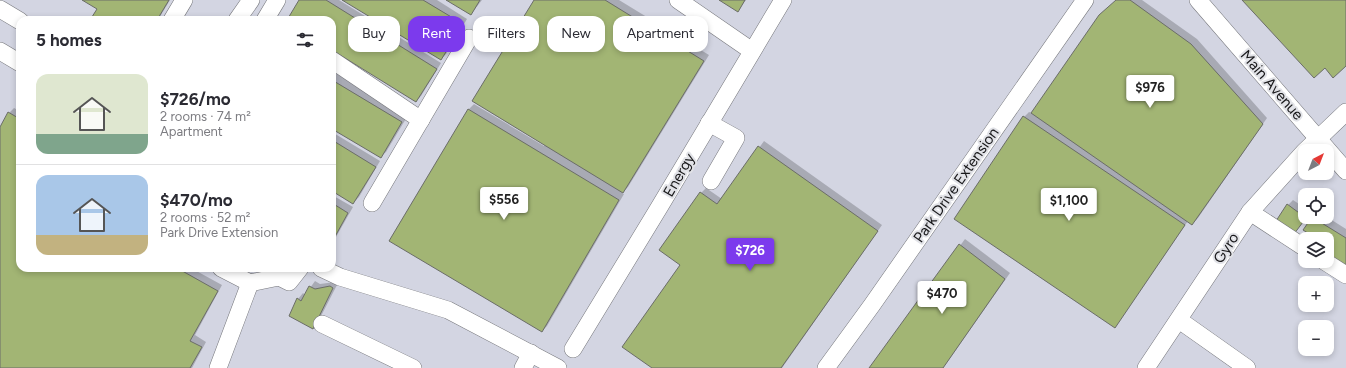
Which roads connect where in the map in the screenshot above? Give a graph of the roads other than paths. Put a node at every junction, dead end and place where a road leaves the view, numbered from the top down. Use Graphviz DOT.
graph roads {
  1 [pos="184,0"];
  2 [pos="251,0"];
  3 [pos="277,0"];
  4 [pos="678,0"];
  5 [pos="783,0"];
  6 [pos="1085,0"];
  7 [pos="1198,0"];
  8 [pos="0,9"];
  9 [pos="174,16"];
  10 [pos="240,16"];
  11 [pos="270,16"];
  12 [pos="16,19"];
  13 [pos="469,38"];
  14 [pos="0,51"];
  15 [pos="752,51"];
  16 [pos="16,61"];
  17 [pos="336,63"];
  18 [pos="1346,112"];
  19 [pos="421,120"];
  20 [pos="710,123"];
  21 [pos="1319,139"];
  22 [pos="1346,171"];
  23 [pos="711,181"];
  24 [pos="372,204"];
  25 [pos="1250,212"];
  26 [pos="1298,243"];
  27 [pos="1334,267"];
  28 [pos="229,272"];
  29 [pos="297,272"];
  30 [pos="329,272"];
  31 [pos="1346,275"];
  32 [pos="250,283"];
  33 [pos="1179,320"];
  34 [pos="322,324"];
  35 [pos="573,349"];
  36 [pos="531,353"];
  37 [pos="218,368"];
  38 [pos="413,368"];
  39 [pos="523,368"];
  40 [pos="558,368"];
  41 [pos="826,368"];
  42 [pos="1146,368"];
  43 [pos="1247,368"];
  1 -- 9 [label="street"];
  2 -- 10 [label="street"];
  3 -- 11 [label="street"];
  4 -- 15 [label="street"];
  5 -- 15 [label="street, Energy"];
  6 -- 41 [label="street, Park Drive Extension"];
  7 -- 21 [label="street, Main Avenue"];
  8 -- 12 [label="street"];
  13 -- 19 [label="street"];
  14 -- 16 [label="street"];
  15 -- 20 [label="street, Energy"];
  17 -- 19 [label="street"];
  18 -- 21 [label="street, Gyro"];
  19 -- 24 [label="street"];
  20 -- 23 [label="street"];
  20 -- 35 [label="street, Energy"];
  21 -- 22 [label="street, Main Avenue"];
  21 -- 25 [label="street, Gyro"];
  25 -- 26 [label="street"];
  25 -- 33 [label="street, Gyro"];
  27 -- 31 [label="street"];
  28 -- 32 [label="street"];
  29 -- 32 [label="street"];
  30 -- 36 [label="street"];
  32 -- 37 [label="street"];
  33 -- 42 [label="street, Gyro"];
  33 -- 43 [label="street"];
  34 -- 38 [label="street"];
  36 -- 39 [label="street"];
  36 -- 40 [label="street"];
}
